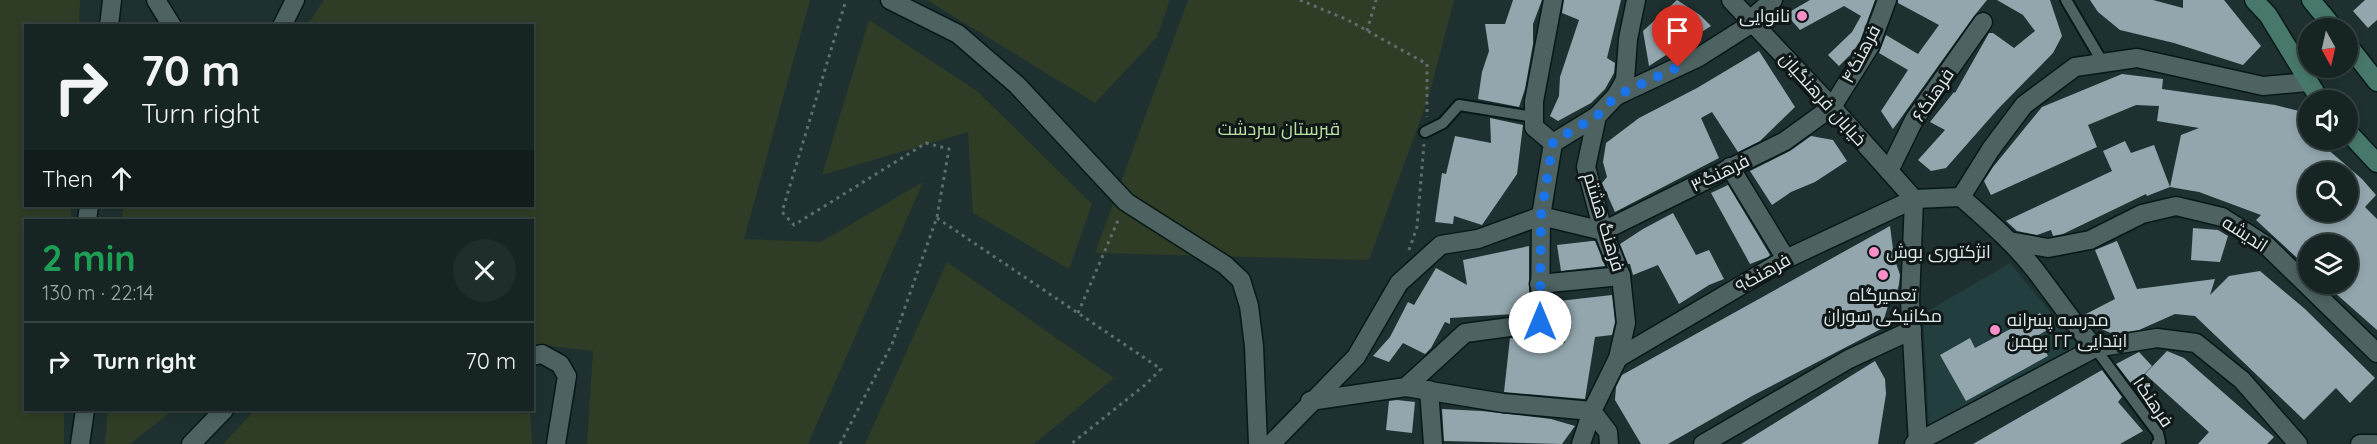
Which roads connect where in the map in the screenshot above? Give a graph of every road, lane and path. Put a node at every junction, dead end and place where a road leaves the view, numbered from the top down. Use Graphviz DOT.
graph roads {
  1 [pos="112,0"];
  2 [pos="156,0"];
  3 [pos="295,0"];
  4 [pos="846,0"];
  5 [pos="890,0"];
  6 [pos="1300,0"];
  7 [pos="1376,0"];
  8 [pos="1553,0"];
  9 [pos="1636,0"];
  10 [pos="1731,0"];
  11 [pos="1773,0"];
  12 [pos="1887,0"];
  13 [pos="2066,0"];
  14 [pos="2254,0"];
  15 [pos="2311,0"];
  16 [pos="2326,18"];
  17 [pos="1752,20"];
  18 [pos="1983,22"];
  19 [pos="109,24"];
  20 [pos="171,24"];
  21 [pos="283,24"];
  22 [pos="1367,31"];
  23 [pos="2358,58"];
  24 [pos="2103,63"];
  25 [pos="2308,82"];
  26 [pos="2377,82"];
  27 [pos="2313,90"];
  28 [pos="1616,96"];
  29 [pos="1832,107"];
  30 [pos="1597,116"];
  31 [pos="1534,117"];
  32 [pos="1425,132"];
  33 [pos="1553,142"];
  34 [pos="2358,143"];
  35 [pos="2377,163"];
  36 [pos="1730,167"];
  37 [pos="1889,171"];
  38 [pos="1961,197"];
  39 [pos="1914,199"];
  40 [pos="1125,202"];
  41 [pos="1541,216"];
  42 [pos="937,218"];
  43 [pos="1603,231"];
  44 [pos="2009,241"];
  45 [pos="1786,259"];
  46 [pos="1621,276"];
  47 [pos="1399,284"];
  48 [pos="1539,284"];
  49 [pos="1078,313"];
  50 [pos="1912,330"];
  51 [pos="2095,348"];
  52 [pos="2377,353"];
  53 [pos="534,356"];
  54 [pos="1618,358"];
  55 [pos="1406,387"];
  56 [pos="1429,390"];
  57 [pos="1310,401"];
  58 [pos="85,411"];
  59 [pos="223,411"];
  60 [pos="1592,411"];
  61 [pos="1917,443"];
  62 [pos="80,444"];
  63 [pos="191,444"];
  64 [pos="556,444"];
  65 [pos="840,444"];
  66 [pos="1071,444"];
  67 [pos="1258,444"];
  68 [pos="1271,444"];
  69 [pos="1433,444"];
  70 [pos="1581,444"];
  71 [pos="1610,444"];
  72 [pos="1703,444"];
  73 [pos="2157,444"];
  74 [pos="2298,444"];
  75 [pos="2360,444"];
  76 [pos="2375,444"];
  1 -- 19 [label="street"];
  2 -- 20 [label="street"];
  3 -- 21 [label="street"];
  4 -- 42 [label="path"];
  5 -- 40 [label="street"];
  6 -- 22 [label="path"];
  7 -- 22 [label="path"];
  8 -- 31 [label="street"];
  9 -- 28 [label="street"];
  10 -- 17 [label="street, خیابان فرهنگیان"];
  11 -- 17 [label="street"];
  12 -- 29 [label="street, فرهنگ۴"];
  13 -- 24 [label="lane"];
  14 -- 25 [label="main road"];
  15 -- 16 [label="main road"];
  17 -- 28 [label="street"];
  17 -- 29 [label="street, خیابان فرهنگیان"];
  18 -- 37 [label="street, فرهنگ۶"];
  22 -- 32 [label="path"];
  23 -- 26 [label="main road"];
  24 -- 25 [label="street"];
  24 -- 38 [label="street"];
  25 -- 27 [label="main road"];
  28 -- 30 [label="street"];
  29 -- 36 [label="street, فرهنگ۳"];
  29 -- 37 [label="street, خیابان فرهنگیان"];
  30 -- 33 [label="street"];
  30 -- 43 [label="street, فرهنگ هشتم"];
  31 -- 32 [label="lane"];
  31 -- 33 [label="street"];
  32 -- 47 [label="path"];
  33 -- 41 [label="street"];
  34 -- 35 [label="main road"];
  36 -- 43 [label="street, فرهنگ۳"];
  36 -- 45 [label="street"];
  37 -- 39 [label="street, خیابان فرهنگیان"];
  38 -- 39 [label="street"];
  38 -- 44 [label="street"];
  39 -- 45 [label="street, فرهنگ۹"];
  39 -- 50 [label="street"];
  40 -- 49 [label="path"];
  40 -- 67 [label="street"];
  41 -- 43 [label="street"];
  41 -- 47 [label="street"];
  41 -- 48 [label="street"];
  42 -- 49 [label="path"];
  42 -- 65 [label="path"];
  43 -- 46 [label="street, فرهنگ هشتم"];
  44 -- 51 [label="street"];
  44 -- 52 [label="street, اندیشه"];
  45 -- 54 [label="street, فرهنگ۹"];
  46 -- 48 [label="street"];
  46 -- 54 [label="street, فرهنگ هشتم"];
  47 -- 57 [label="street"];
  48 -- 55 [label="street"];
  49 -- 66 [label="path"];
  50 -- 61 [label="street"];
  50 -- 72 [label="street"];
  51 -- 61 [label="street"];
  51 -- 73 [label="lane, فرهنگ۱"];
  51 -- 74 [label="street"];
  53 -- 64 [label="street"];
  54 -- 60 [label="street, فرهنگ هشتم"];
  55 -- 56 [label="street"];
  55 -- 57 [label="street"];
  56 -- 60 [label="street"];
  56 -- 69 [label="street"];
  57 -- 68 [label="street"];
  58 -- 62 [label="street"];
  59 -- 63 [label="street"];
  60 -- 70 [label="street, فرهنگ هشتم"];
  60 -- 71 [label="street"];
  75 -- 76 [label="street"];
}
